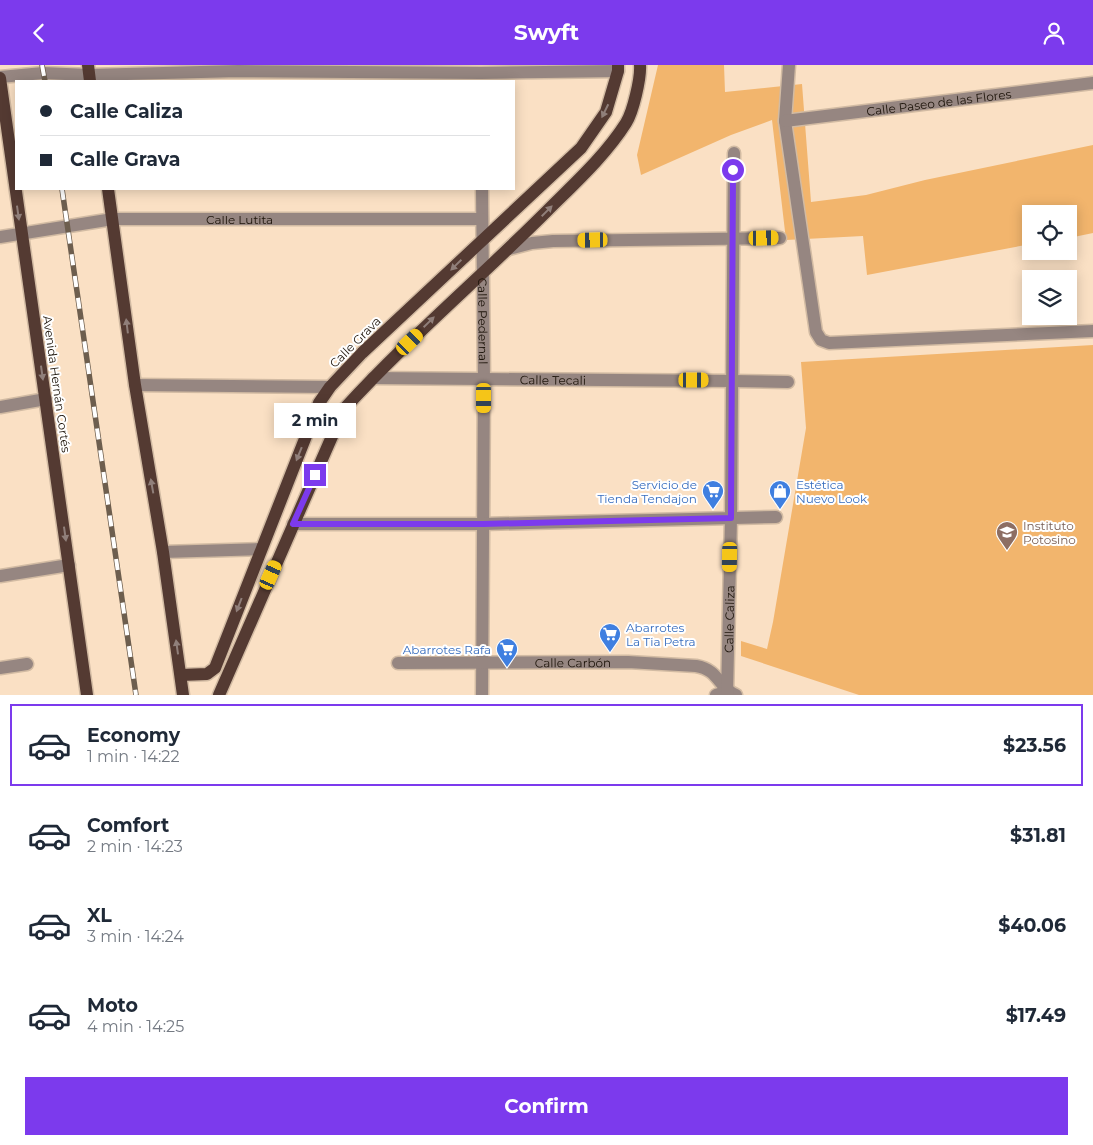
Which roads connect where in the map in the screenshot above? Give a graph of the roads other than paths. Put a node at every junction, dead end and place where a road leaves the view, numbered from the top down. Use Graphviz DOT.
graph roads {
  1 [pos="640,65"];
  2 [pos="789,65"];
  3 [pos="618,68"];
  4 [pos="481,73"];
  5 [pos="89,74"];
  6 [pos="0,77"];
  7 [pos="1093,83"];
  8 [pos="785,121"];
  9 [pos="734,153"];
  10 [pos="15,188"];
  11 [pos="15,190"];
  12 [pos="108,190"];
  13 [pos="482,190"];
  14 [pos="113,219"];
  15 [pos="482,219"];
  16 [pos="21,233"];
  17 [pos="0,237"];
  18 [pos="732,238"];
  19 [pos="780,238"];
  20 [pos="481,240"];
  21 [pos="509,249"];
  22 [pos="482,273"];
  23 [pos="1093,331"];
  24 [pos="373,378"];
  25 [pos="484,379"];
  26 [pos="732,381"];
  27 [pos="788,382"];
  28 [pos="135,385"];
  29 [pos="330,387"];
  30 [pos="46,399"];
  31 [pos="0,407"];
  32 [pos="776,517"];
  33 [pos="731,518"];
  34 [pos="293,524"];
  35 [pos="483,524"];
  36 [pos="261,549"];
  37 [pos="163,552"];
  38 [pos="69,565"];
  39 [pos="0,576"];
  40 [pos="398,663"];
  41 [pos="482,663"];
  42 [pos="28,664"];
  43 [pos="0,668"];
  44 [pos="180,675"];
  45 [pos="727,694"];
  46 [pos="86,695"];
  47 [pos="184,695"];
  48 [pos="219,695"];
  49 [pos="482,695"];
  21 -- 1 [label="main road, one-way"];
  2 -- 8 [label="street"];
  3 -- 4 [label="street"];
  3 -- 20 [label="main road, Calle Grava, one-way"];
  4 -- 5 [label="street"];
  5 -- 6 [label="street"];
  6 -- 10 [label="main road, Avenida Hernán Cortés, one-way"];
  7 -- 8 [label="street, Calle Paseo de las Flores"];
  8 -- 23 [label="street"];
  9 -- 18 [label="street, Calle Caliza"];
  11 -- 16 [label="main road, Avenida Hernán Cortés, one-way"];
  12 -- 14 [label="main road"];
  13 -- 15 [label="street, Calle Pedernal"];
  14 -- 15 [label="street, Calle Lutita"];
  14 -- 16 [label="street, Calle Lutita"];
  28 -- 14 [label="main road, one-way"];
  15 -- 20 [label="street, Calle Pedernal"];
  16 -- 17 [label="street, Calle Lutita"];
  16 -- 30 [label="main road, Avenida Hernán Cortés, one-way"];
  18 -- 19 [label="street"];
  18 -- 21 [label="street"];
  18 -- 26 [label="street, Calle Caliza"];
  20 -- 22 [label="street, Calle Pedernal"];
  20 -- 29 [label="main road, Calle Grava, one-way"];
  21 -- 22 [label="main road"];
  24 -- 22 [label="main road, one-way"];
  22 -- 25 [label="street, Calle Pedernal"];
  24 -- 25 [label="street, Calle Tecali"];
  24 -- 34 [label="main road"];
  25 -- 26 [label="street, Calle Tecali"];
  25 -- 35 [label="street, Calle Pedernal"];
  26 -- 27 [label="street, Calle Tecali"];
  26 -- 33 [label="street, Calle Caliza"];
  28 -- 29 [label="street"];
  37 -- 28 [label="main road, one-way"];
  29 -- 36 [label="main road, Calle Grava, one-way"];
  30 -- 31 [label="street"];
  30 -- 38 [label="main road, Avenida Hernán Cortés, one-way"];
  32 -- 33 [label="street"];
  33 -- 35 [label="street"];
  33 -- 45 [label="street, Calle Caliza"];
  34 -- 35 [label="street"];
  34 -- 48 [label="main road"];
  35 -- 41 [label="street, Calle Pedernal"];
  36 -- 37 [label="street"];
  36 -- 44 [label="main road, Calle Grava, one-way"];
  44 -- 37 [label="main road, one-way"];
  38 -- 39 [label="street"];
  38 -- 46 [label="main road, Avenida Hernán Cortés"];
  40 -- 41 [label="street, Calle Carbón"];
  41 -- 45 [label="street, Calle Carbón"];
  41 -- 49 [label="street, Calle Pedernal"];
  42 -- 43 [label="street"];
  44 -- 47 [label="main road"];
}
